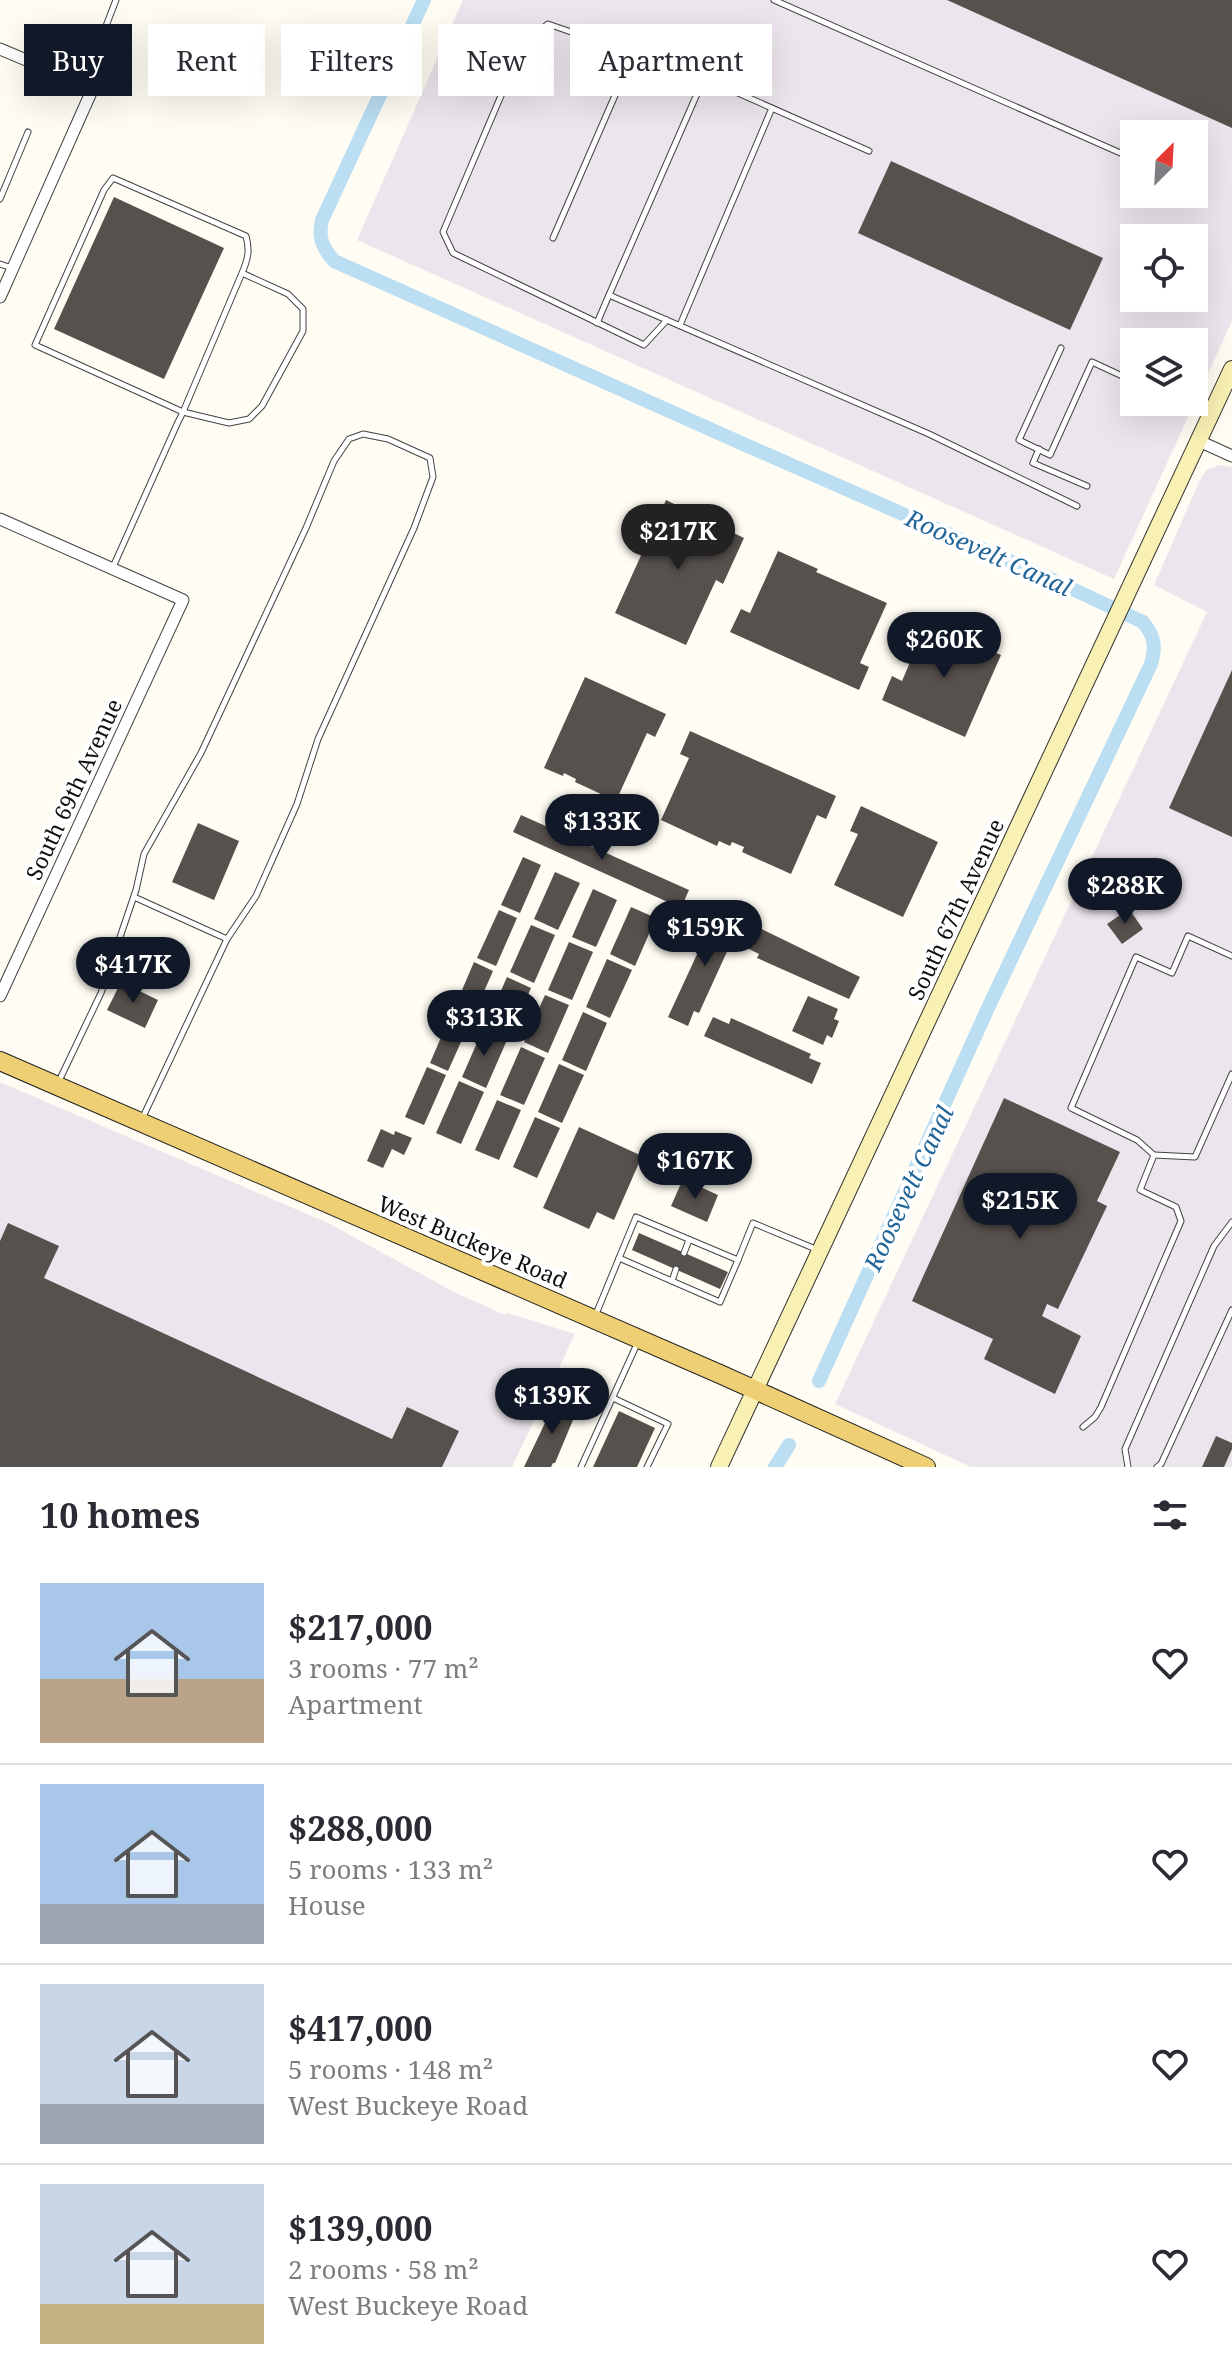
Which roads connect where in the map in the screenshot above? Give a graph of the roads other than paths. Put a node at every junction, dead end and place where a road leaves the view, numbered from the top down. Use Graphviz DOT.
graph roads {
  1 [pos="116,0"];
  2 [pos="774,0"];
  3 [pos="108,24"];
  4 [pos="570,32"];
  5 [pos="0,49"];
  6 [pos="24,59"];
  7 [pos="84,96"];
  8 [pos="615,96"];
  9 [pos="696,96"];
  10 [pos="745,96"];
  11 [pos="772,108"];
  12 [pos="28,132"];
  13 [pos="869,151"];
  14 [pos="1120,153"];
  15 [pos="0,199"];
  16 [pos="553,238"];
  17 [pos="0,264"];
  18 [pos="13,268"];
  19 [pos="242,273"];
  20 [pos="609,295"];
  21 [pos="0,297"];
  22 [pos="667,320"];
  23 [pos="597,323"];
  24 [pos="680,325"];
  25 [pos="1061,348"];
  26 [pos="1232,369"];
  27 [pos="1120,375"];
  28 [pos="183,412"];
  29 [pos="1199,441"];
  30 [pos="1039,449"];
  31 [pos="1232,456"];
  32 [pos="1087,486"];
  33 [pos="1077,506"];
  34 [pos="0,519"];
  35 [pos="113,568"];
  36 [pos="134,897"];
  37 [pos="227,939"];
  38 [pos="1232,956"];
  39 [pos="0,996"];
  40 [pos="0,1061"];
  41 [pos="1232,1074"];
  42 [pos="57,1086"];
  43 [pos="140,1122"];
  44 [pos="1154,1155"];
  45 [pos="1232,1222"];
  46 [pos="689,1240"];
  47 [pos="819,1251"];
  48 [pos="684,1253"];
  49 [pos="619,1258"];
  50 [pos="738,1260"];
  51 [pos="676,1269"];
  52 [pos="672,1281"];
  53 [pos="1232,1310"];
  54 [pos="593,1319"];
  55 [pos="640,1339"];
  56 [pos="755,1389"];
  57 [pos="613,1398"];
  58 [pos="1083,1427"];
  59 [pos="581,1467"];
  60 [pos="647,1467"];
  61 [pos="719,1467"];
  62 [pos="926,1467"];
  63 [pos="1128,1467"];
  64 [pos="1157,1467"];
  1 -- 3 [label="lane"];
  2 -- 14 [label="lane"];
  4 -- 23 [label="lane"];
  5 -- 6 [label="street"];
  7 -- 18 [label="street"];
  8 -- 16 [label="lane"];
  9 -- 20 [label="lane"];
  10 -- 11 [label="lane"];
  11 -- 13 [label="lane"];
  11 -- 24 [label="lane"];
  12 -- 15 [label="lane"];
  17 -- 18 [label="lane"];
  18 -- 21 [label="street"];
  19 -- 28 [label="lane"];
  19 -- 28 [label="lane"];
  19 -- 28 [label="lane"];
  20 -- 22 [label="lane"];
  20 -- 23 [label="lane"];
  22 -- 23 [label="lane"];
  22 -- 24 [label="lane"];
  24 -- 33 [label="lane"];
  25 -- 30 [label="lane"];
  26 -- 29 [label="main road, South 67th Avenue"];
  27 -- 30 [label="lane"];
  28 -- 35 [label="lane"];
  29 -- 31 [label="street"];
  29 -- 47 [label="main road, South 67th Avenue"];
  30 -- 32 [label="lane"];
  34 -- 35 [label="street"];
  35 -- 39 [label="street, South 69th Avenue"];
  36 -- 37 [label="lane"];
  36 -- 37 [label="lane"];
  36 -- 42 [label="lane"];
  37 -- 43 [label="lane"];
  38 -- 44 [label="lane"];
  40 -- 42 [label="main road, West Buckeye Road"];
  41 -- 44 [label="lane"];
  42 -- 43 [label="main road, West Buckeye Road"];
  43 -- 54 [label="main road, West Buckeye Road"];
  44 -- 58 [label="lane"];
  45 -- 63 [label="lane"];
  46 -- 48 [label="lane"];
  46 -- 49 [label="lane"];
  46 -- 50 [label="lane"];
  47 -- 50 [label="lane"];
  47 -- 56 [label="main road, South 67th Avenue"];
  49 -- 52 [label="lane"];
  49 -- 54 [label="lane"];
  50 -- 52 [label="lane"];
  51 -- 52 [label="lane"];
  53 -- 64 [label="lane"];
  54 -- 55 [label="main road, West Buckeye Road"];
  55 -- 56 [label="main road, West Buckeye Road"];
  55 -- 57 [label="lane"];
  56 -- 61 [label="main road, South 67th Avenue"];
  56 -- 62 [label="main road, West Buckeye Road"];
  57 -- 59 [label="lane"];
  57 -- 60 [label="lane"];
}
